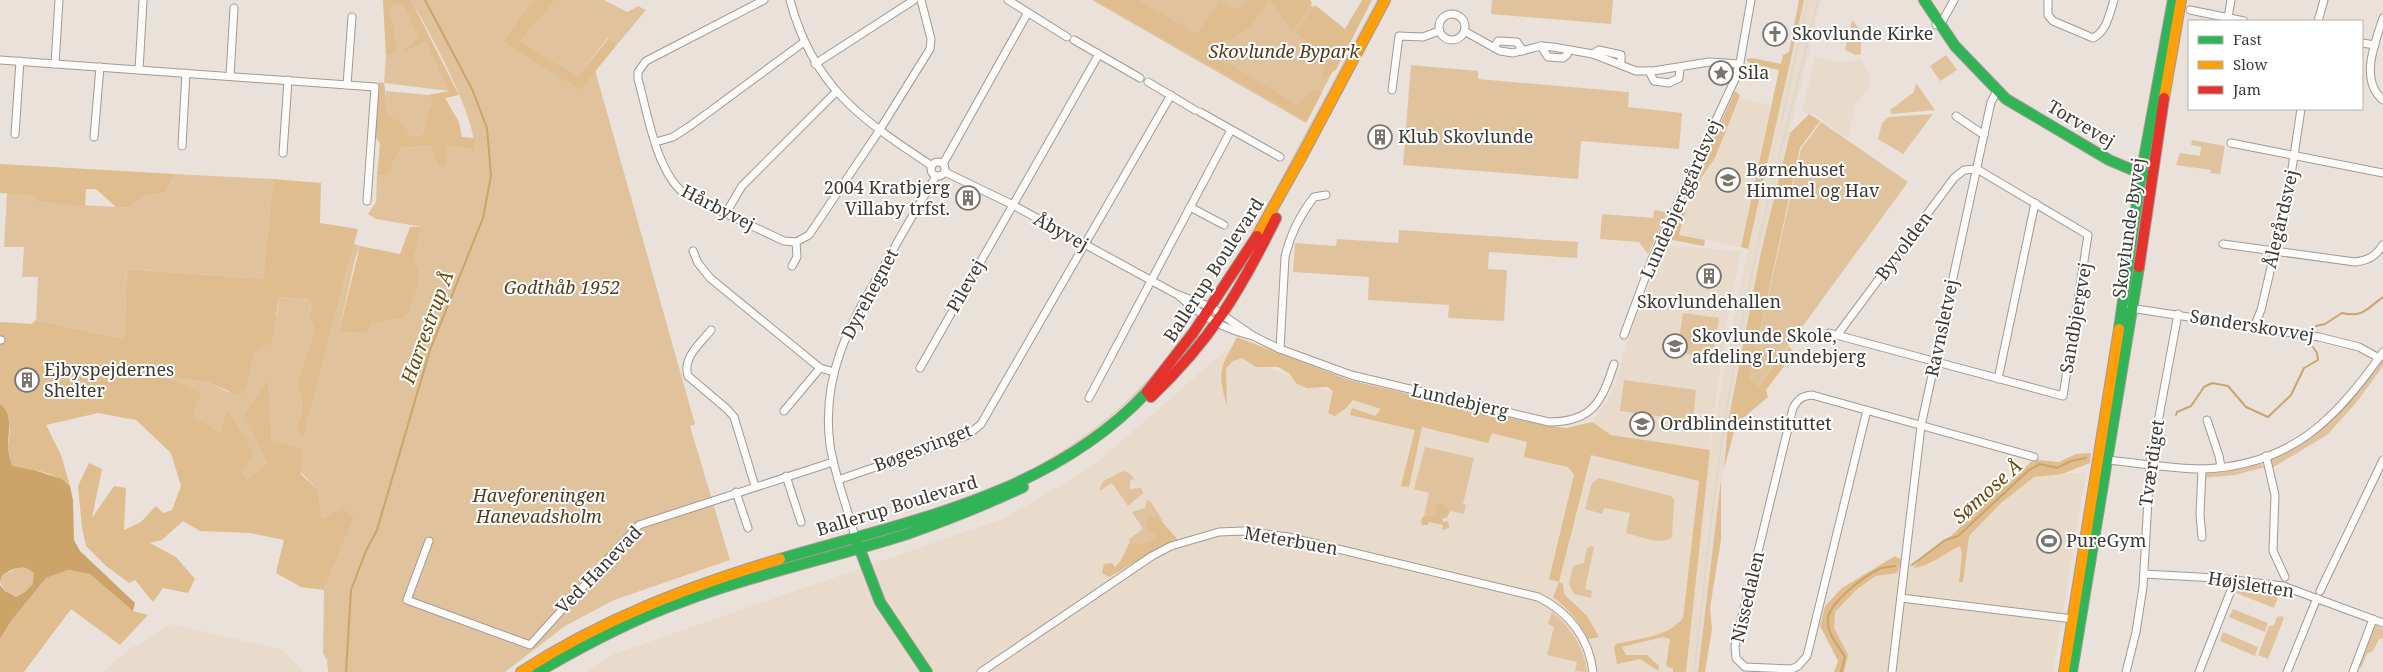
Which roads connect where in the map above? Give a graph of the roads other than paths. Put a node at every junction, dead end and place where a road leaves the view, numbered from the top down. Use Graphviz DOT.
graph roads {
  1 [pos="59,0"];
  2 [pos="764,0"];
  3 [pos="790,0"];
  4 [pos="914,0"];
  5 [pos="921,0"];
  6 [pos="1008,0"];
  7 [pos="1385,0"];
  8 [pos="1391,0"];
  9 [pos="1751,0"];
  10 [pos="1918,0"];
  11 [pos="1924,0"];
  12 [pos="1954,0"];
  13 [pos="2048,0"];
  14 [pos="2114,0"];
  15 [pos="2173,0"];
  16 [pos="2181,0"];
  17 [pos="2231,0"];
  18 [pos="2324,0"];
  19 [pos="143,1"];
  20 [pos="234,8"];
  21 [pos="2190,10"];
  22 [pos="1027,14"];
  23 [pos="352,17"];
  24 [pos="2228,18"];
  25 [pos="2383,18"];
  26 [pos="2239,20"];
  27 [pos="2318,20"];
  28 [pos="1938,24"];
  29 [pos="1438,31"];
  30 [pos="1466,32"];
  31 [pos="804,42"];
  32 [pos="2363,43"];
  33 [pos="2375,45"];
  34 [pos="1099,54"];
  35 [pos="0,60"];
  36 [pos="20,61"];
  37 [pos="55,64"];
  38 [pos="816,64"];
  39 [pos="1740,64"];
  40 [pos="100,67"];
  41 [pos="1680,68"];
  42 [pos="139,70"];
  43 [pos="1649,71"];
  44 [pos="186,73"];
  45 [pos="230,76"];
  46 [pos="288,80"];
  47 [pos="347,85"];
  48 [pos="1392,90"];
  49 [pos="1997,91"];
  50 [pos="836,92"];
  51 [pos="1171,95"];
  52 [pos="2383,100"];
  53 [pos="2301,110"];
  54 [pos="1956,116"];
  55 [pos="1231,130"];
  56 [pos="879,132"];
  57 [pos="15,134"];
  58 [pos="1984,135"];
  59 [pos="94,137"];
  60 [pos="656,142"];
  61 [pos="2231,143"];
  62 [pos="182,146"];
  63 [pos="283,153"];
  64 [pos="2294,156"];
  65 [pos="1280,157"];
  66 [pos="943,164"];
  67 [pos="932,166"];
  68 [pos="1977,169"];
  69 [pos="945,172"];
  70 [pos="2383,173"];
  71 [pos="2141,175"];
  72 [pos="936,176"];
  73 [pos="2153,178"];
  74 [pos="1326,195"];
  75 [pos="366,201"];
  76 [pos="2035,203"];
  77 [pos="1013,205"];
  78 [pos="1190,207"];
  79 [pos="726,213"];
  80 [pos="1224,225"];
  81 [pos="796,242"];
  82 [pos="2223,244"];
  83 [pos="1085,245"];
  84 [pos="2383,245"];
  85 [pos="693,250"];
  86 [pos="2274,251"];
  87 [pos="792,266"];
  88 [pos="1151,280"];
  89 [pos="1176,294"];
  90 [pos="1211,307"];
  91 [pos="2122,307"];
  92 [pos="2133,308"];
  93 [pos="2178,314"];
  94 [pos="1223,315"];
  95 [pos="1205,317"];
  96 [pos="1216,324"];
  97 [pos="2254,327"];
  98 [pos="711,330"];
  99 [pos="1829,333"];
  100 [pos="1838,334"];
  101 [pos="1624,335"];
  102 [pos="1253,336"];
  103 [pos="1280,349"];
  104 [pos="2381,355"];
  105 [pos="1934,362"];
  106 [pos="1614,364"];
  107 [pos="820,368"];
  108 [pos="920,368"];
  109 [pos="834,372"];
  110 [pos="1998,379"];
  111 [pos="1089,398"];
  112 [pos="1867,410"];
  113 [pos="784,411"];
  114 [pos="2207,420"];
  115 [pos="1921,426"];
  116 [pos="2104,456"];
  117 [pos="2266,456"];
  118 [pos="2034,457"];
  119 [pos="2383,460"];
  120 [pos="833,462"];
  121 [pos="2150,465"];
  122 [pos="2221,467"];
  123 [pos="2202,468"];
  124 [pos="786,476"];
  125 [pos="838,480"];
  126 [pos="755,486"];
  127 [pos="736,492"];
  128 [pos="801,522"];
  129 [pos="748,528"];
  130 [pos="855,537"];
  131 [pos="2202,537"];
  132 [pos="429,541"];
  133 [pos="859,549"];
  134 [pos="2144,574"];
  135 [pos="2285,577"];
  136 [pos="2235,580"];
  137 [pos="2318,594"];
  138 [pos="1901,598"];
  139 [pos="2073,619"];
  140 [pos="2380,620"];
  141 [pos="521,672"];
  142 [pos="538,672"];
  143 [pos="927,672"];
  144 [pos="981,672"];
  145 [pos="1593,672"];
  146 [pos="1892,672"];
  147 [pos="2064,672"];
  148 [pos="2072,672"];
  149 [pos="2126,672"];
  150 [pos="2200,672"];
  151 [pos="2288,672"];
  152 [pos="2353,672"];
  1 -- 37 [label="street"];
  2 -- 60 [label="street, Hårbyvej"];
  3 -- 31 [label="street"];
  4 -- 38 [label="street"];
  5 -- 56 [label="street"];
  6 -- 22 [label="street"];
  7 -- 90 [label="street, Ballerup Boulevard"];
  8 -- 94 [label="street, Ballerup Boulevard"];
  9 -- 39 [label="street, Lundebjerggårdsvej"];
  10 -- 28 [label="street, Torvevej"];
  11 -- 28 [label="street, Torvevej"];
  12 -- 28 [label="street"];
  13 -- 14 [label="street"];
  15 -- 71 [label="street, Skovlunde Byvej"];
  16 -- 73 [label="street, Skovlunde Byvej"];
  17 -- 24 [label="street"];
  18 -- 27 [label="street"];
  19 -- 42 [label="street"];
  20 -- 45 [label="street"];
  21 -- 24 [label="street"];
  22 -- 34 [label="street"];
  22 -- 66 [label="street"];
  23 -- 47 [label="street"];
  24 -- 26 [label="street"];
  25 -- 33 [label="street"];
  28 -- 49 [label="street, Torvevej"];
  29 -- 30 [label="street"];
  29 -- 30 [label="street"];
  29 -- 48 [label="street"];
  30 -- 43 [label="street"];
  31 -- 38 [label="street"];
  31 -- 60 [label="street"];
  32 -- 33 [label="street"];
  33 -- 52 [label="street"];
  34 -- 51 [label="street"];
  34 -- 77 [label="street, Pilevej"];
  35 -- 36 [label="street"];
  36 -- 37 [label="street"];
  36 -- 57 [label="street"];
  37 -- 40 [label="street"];
  38 -- 50 [label="street"];
  39 -- 41 [label="street"];
  39 -- 101 [label="street, Lundebjerggårdsvej"];
  40 -- 42 [label="street"];
  40 -- 59 [label="street"];
  41 -- 43 [label="street"];
  41 -- 43 [label="street"];
  42 -- 44 [label="street"];
  44 -- 45 [label="street"];
  44 -- 62 [label="street"];
  45 -- 46 [label="street"];
  46 -- 47 [label="street"];
  46 -- 63 [label="street"];
  47 -- 75 [label="street"];
  49 -- 58 [label="street, Ravnsletvej"];
  49 -- 71 [label="street, Torvevej"];
  50 -- 56 [label="street"];
  50 -- 79 [label="street"];
  51 -- 55 [label="street"];
  51 -- 83 [label="street, Bøgesvinget"];
  53 -- 64 [label="street, Ålegårdsvej"];
  54 -- 58 [label="street"];
  55 -- 65 [label="street"];
  55 -- 78 [label="street"];
  56 -- 67 [label="street"];
  56 -- 81 [label="street"];
  58 -- 68 [label="street, Ravnsletvej"];
  60 -- 79 [label="street, Hårbyvej"];
  61 -- 64 [label="street"];
  64 -- 70 [label="street"];
  64 -- 86 [label="street, Ålegårdsvej"];
  66 -- 67 [label="street"];
  66 -- 69 [label="street"];
  67 -- 72 [label="street"];
  68 -- 76 [label="street, Sandbjergvej"];
  68 -- 100 [label="street, Byvolden"];
  68 -- 105 [label="street, Ravnsletvej"];
  69 -- 72 [label="street"];
  69 -- 77 [label="street, Åbyvej"];
  71 -- 73 [label="street, Torvevej"];
  71 -- 91 [label="street, Skovlunde Byvej"];
  72 -- 109 [label="street, Dyrehegnet"];
  73 -- 92 [label="street, Skovlunde Byvej"];
  74 -- 103 [label="street"];
  76 -- 110 [label="street"];
  76 -- 110 [label="street, Sandbjergvej"];
  77 -- 83 [label="street, Åbyvej"];
  77 -- 108 [label="street, Pilevej"];
  78 -- 80 [label="street"];
  78 -- 88 [label="street"];
  79 -- 81 [label="street, Hårbyvej"];
  81 -- 87 [label="street"];
  82 -- 86 [label="street"];
  83 -- 88 [label="street, Åbyvej"];
  83 -- 125 [label="street, Bøgesvinget"];
  84 -- 86 [label="street"];
  85 -- 107 [label="street"];
  86 -- 97 [label="street, Ålegårdsvej"];
  88 -- 89 [label="street, Åbyvej"];
  88 -- 111 [label="street"];
  89 -- 90 [label="street, Åbyvej"];
  89 -- 95 [label="street, Åbyvej"];
  90 -- 94 [label="street, Lundebjerg"];
  90 -- 95 [label="street, Ballerup Boulevard"];
  91 -- 92 [label="street, Sønderskovvej"];
  91 -- 116 [label="street, Skovlunde Byvej"];
  92 -- 93 [label="street, Sønderskovvej"];
  92 -- 116 [label="street, Skovlunde Byvej"];
  93 -- 97 [label="street, Sønderskovvej"];
  93 -- 121 [label="street, Tværdiget"];
  94 -- 96 [label="street, Ballerup Boulevard"];
  94 -- 102 [label="street, Lundebjerg"];
  95 -- 96 [label="street, Lundebjerg"];
  95 -- 130 [label="street, Ballerup Boulevard"];
  96 -- 102 [label="street, Lundebjerg"];
  96 -- 133 [label="street, Ballerup Boulevard"];
  97 -- 104 [label="street, Sønderskovvej"];
  98 -- 126 [label="street"];
  99 -- 100 [label="street"];
  100 -- 105 [label="street"];
  102 -- 103 [label="street, Lundebjerg"];
  103 -- 106 [label="street, Lundebjerg"];
  104 -- 117 [label="street"];
  105 -- 110 [label="street, Sandbjergvej"];
  105 -- 115 [label="street, Ravnsletvej"];
  107 -- 109 [label="street"];
  107 -- 113 [label="street"];
  109 -- 120 [label="street, Dyrehegnet"];
  112 -- 112 [label="street, Nissedalen"];
  112 -- 115 [label="street, Nissedalen"];
  114 -- 122 [label="street"];
  115 -- 118 [label="street, Nissedalen"];
  115 -- 138 [label="street, Ravnsletvej"];
  116 -- 121 [label="street"];
  116 -- 139 [label="street"];
  116 -- 148 [label="street"];
  117 -- 122 [label="street"];
  117 -- 135 [label="street"];
  119 -- 137 [label="street"];
  120 -- 124 [label="street, Ved Hanevad"];
  120 -- 125 [label="street, Dyrehegnet"];
  121 -- 123 [label="street"];
  121 -- 134 [label="street, Tværdiget"];
  122 -- 123 [label="street"];
  123 -- 131 [label="street"];
  124 -- 126 [label="street, Ved Hanevad"];
  124 -- 128 [label="street"];
  125 -- 130 [label="street, Dyrehegnet"];
  126 -- 127 [label="street, Ved Hanevad"];
  127 -- 129 [label="street"];
  127 -- 132 [label="street, Ved Hanevad"];
  130 -- 133 [label="street"];
  130 -- 141 [label="street, Ballerup Boulevard"];
  133 -- 142 [label="street, Ballerup Boulevard"];
  133 -- 143 [label="street"];
  134 -- 136 [label="street, Højsletten"];
  134 -- 149 [label="street, Tværdiget"];
  136 -- 137 [label="street, Højsletten"];
  136 -- 150 [label="street"];
  137 -- 140 [label="street, Højsletten"];
  137 -- 151 [label="street"];
  138 -- 139 [label="street"];
  138 -- 146 [label="street, Ravnsletvej"];
  139 -- 147 [label="street"];
  140 -- 152 [label="street"];
  144 -- 145 [label="street, Meterbuen"];
}
